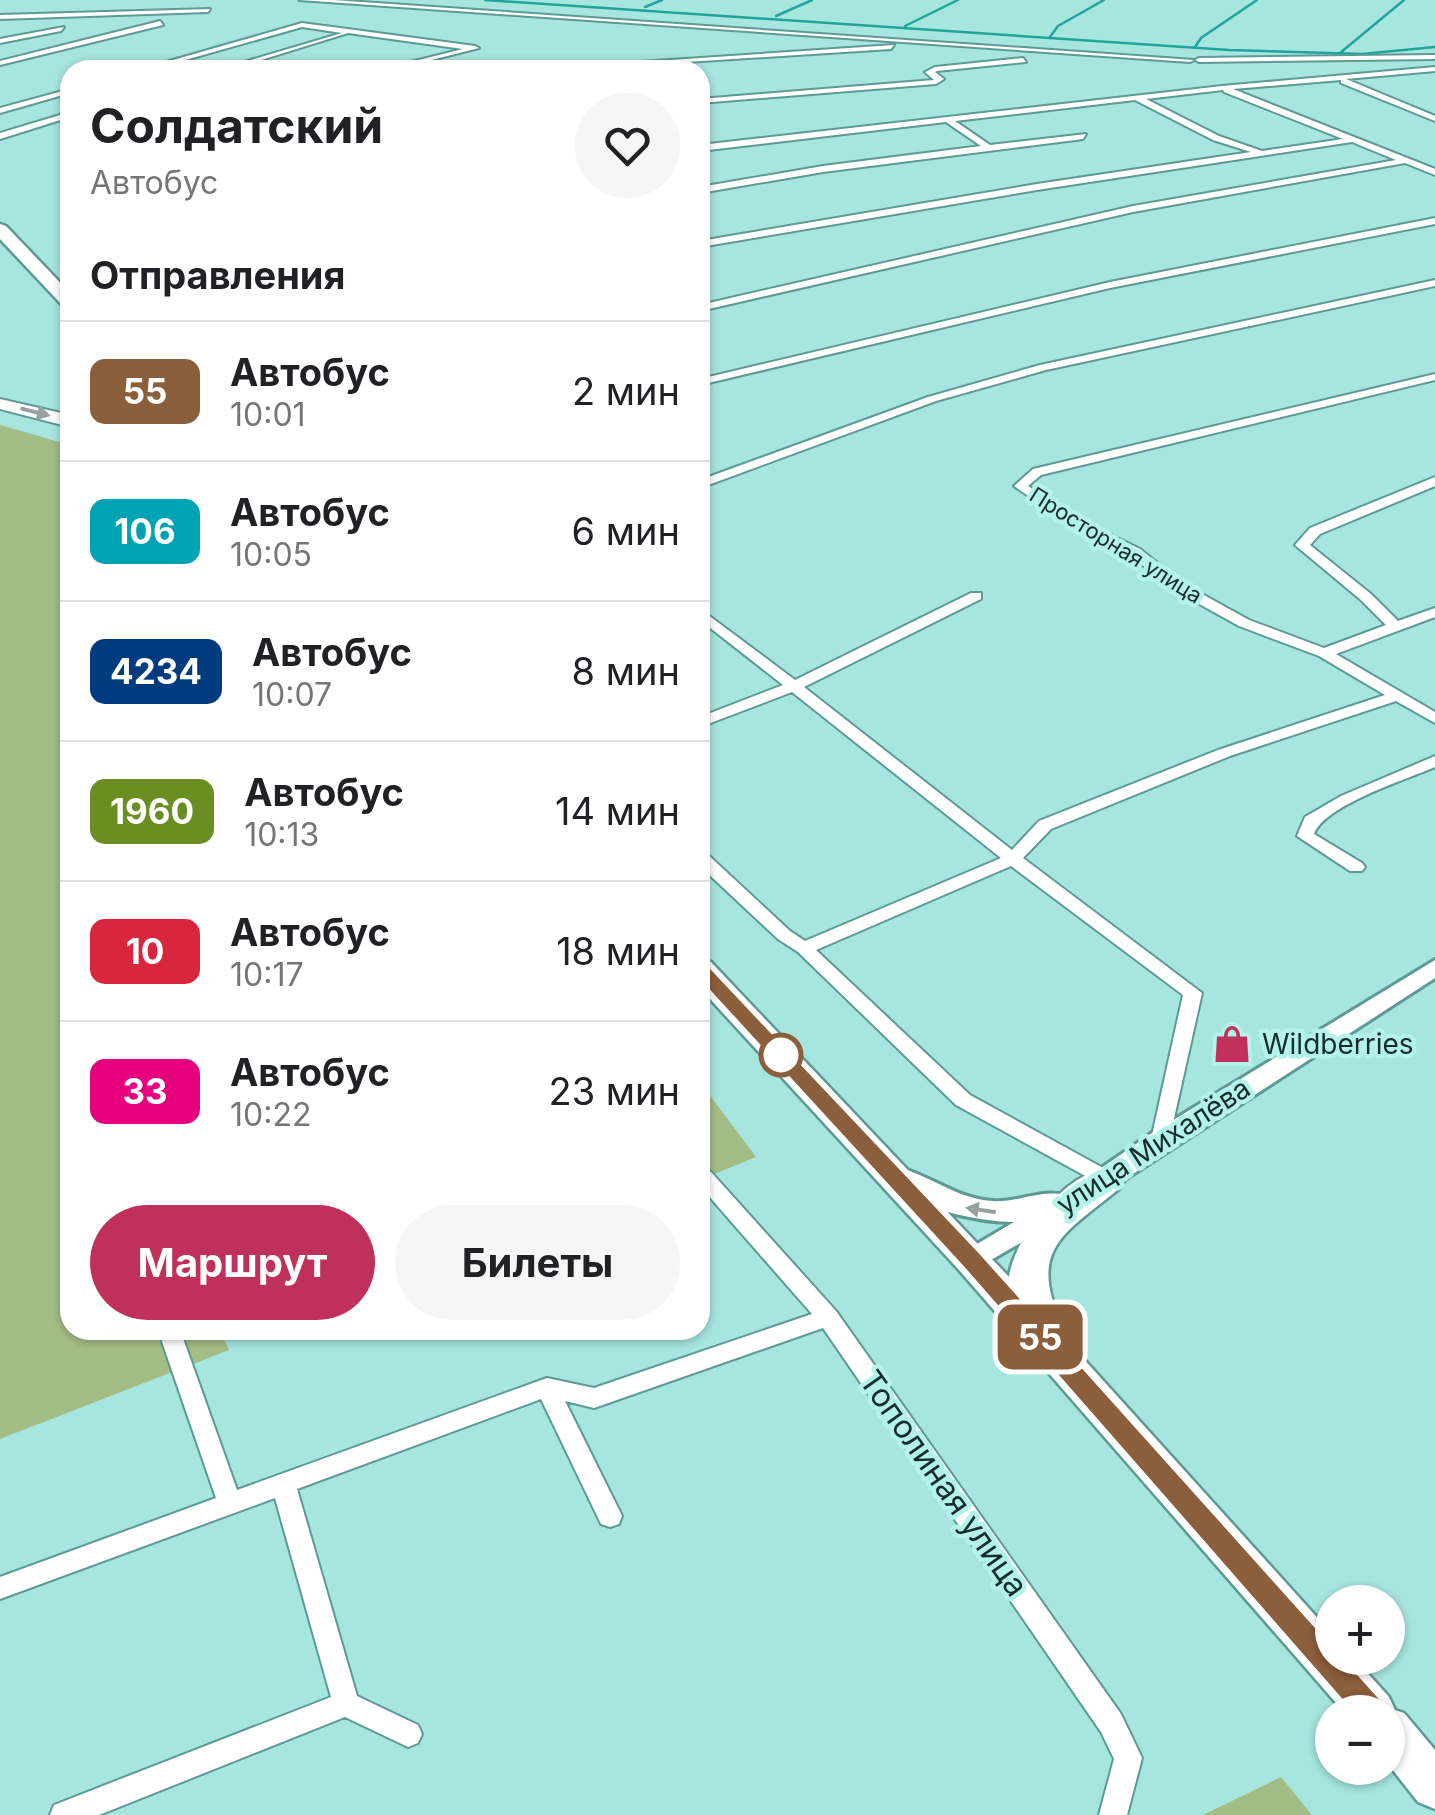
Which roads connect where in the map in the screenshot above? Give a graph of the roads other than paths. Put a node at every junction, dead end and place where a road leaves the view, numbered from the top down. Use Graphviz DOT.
graph roads {
  1 [pos="302,0"];
  2 [pos="208,10"];
  3 [pos="431,10"];
  4 [pos="420,17"];
  5 [pos="0,18"];
  6 [pos="160,23"];
  7 [pos="62,29"];
  8 [pos="358,30"];
  9 [pos="400,30"];
  10 [pos="390,35"];
  11 [pos="0,40"];
  12 [pos="932,44"];
  13 [pos="1435,57"];
  14 [pos="1109,58"];
  15 [pos="177,60"];
  16 [pos="255,60"];
  17 [pos="424,60"];
  18 [pos="682,60"];
  19 [pos="1190,60"];
  20 [pos="0,63"];
  21 [pos="1435,69"];
  22 [pos="1338,79"];
  23 [pos="1258,85"];
  24 [pos="1222,88"];
  25 [pos="60,94"];
  26 [pos="1137,98"];
  27 [pos="710,101"];
  28 [pos="0,111"];
  29 [pos="60,117"];
  30 [pos="947,119"];
  31 [pos="1435,119"];
  32 [pos="0,136"];
  33 [pos="1083,136"];
  34 [pos="1350,140"];
  35 [pos="710,147"];
  36 [pos="987,147"];
  37 [pos="1262,153"];
  38 [pos="1404,161"];
  39 [pos="1435,172"];
  40 [pos="710,189"];
  41 [pos="1435,221"];
  42 [pos="0,229"];
  43 [pos="0,240"];
  44 [pos="710,242"];
  45 [pos="30,262"];
  46 [pos="1435,283"];
  47 [pos="60,293"];
  48 [pos="710,306"];
  49 [pos="1435,377"];
  50 [pos="710,380"];
  51 [pos="0,404"];
  52 [pos="60,419"];
  53 [pos="710,480"];
  54 [pos="1435,480"];
  55 [pos="976,596"];
  56 [pos="1435,612"];
  57 [pos="710,621"];
  58 [pos="1394,626"];
  59 [pos="1324,652"];
  60 [pos="795,686"];
  61 [pos="1397,696"];
  62 [pos="710,718"];
  63 [pos="1435,718"];
  64 [pos="1435,762"];
  65 [pos="1013,859"];
  66 [pos="710,866"];
  67 [pos="1356,867"];
  68 [pos="804,948"];
  69 [pos="1435,967"];
  70 [pos="710,980"];
  71 [pos="1161,1140"];
  72 [pos="885,1167"];
  73 [pos="1107,1179"];
  74 [pos="710,1186"];
  75 [pos="972,1260"];
  76 [pos="828,1317"];
  77 [pos="173,1340"];
  78 [pos="1060,1360"];
  79 [pos="546,1387"];
  80 [pos="283,1484"];
  81 [pos="230,1504"];
  82 [pos="610,1516"];
  83 [pos="0,1588"];
  84 [pos="1357,1695"];
  85 [pos="346,1704"];
  86 [pos="408,1734"];
  87 [pos="1405,1750"];
  88 [pos="1435,1786"];
  89 [pos="64,1815"];
  90 [pos="1113,1815"];
  1 -- 3 [label="street"];
  2 -- 5 [label="street"];
  3 -- 4 [label="street"];
  3 -- 12 [label="street"];
  6 -- 20 [label="street"];
  7 -- 11 [label="street"];
  8 -- 10 [label="street"];
  8 -- 15 [label="street"];
  8 -- 16 [label="street"];
  9 -- 10 [label="street"];
  10 -- 17 [label="street"];
  12 -- 14 [label="street"];
  12 -- 18 [label="street"];
  13 -- 23 [label="street"];
  14 -- 19 [label="street"];
  14 -- 27 [label="street"];
  21 -- 22 [label="street"];
  22 -- 23 [label="street"];
  22 -- 31 [label="street"];
  23 -- 24 [label="street"];
  24 -- 26 [label="street"];
  24 -- 34 [label="street"];
  25 -- 28 [label="street"];
  26 -- 30 [label="street"];
  26 -- 37 [label="street"];
  29 -- 32 [label="street"];
  30 -- 35 [label="street"];
  30 -- 36 [label="street"];
  33 -- 36 [label="street"];
  34 -- 37 [label="street"];
  34 -- 38 [label="street"];
  36 -- 40 [label="street"];
  37 -- 44 [label="street"];
  38 -- 39 [label="street"];
  38 -- 48 [label="street"];
  41 -- 50 [label="street"];
  42 -- 45 [label="highway"];
  43 -- 45 [label="highway"];
  45 -- 47 [label="highway"];
  46 -- 53 [label="street"];
  49 -- 59 [label="street, Просторная улица"];
  51 -- 52 [label="main road, one-way"];
  54 -- 58 [label="street"];
  55 -- 60 [label="street"];
  56 -- 58 [label="street"];
  57 -- 60 [label="street"];
  58 -- 59 [label="street"];
  59 -- 61 [label="street, Просторная улица"];
  60 -- 62 [label="street"];
  60 -- 65 [label="street"];
  61 -- 63 [label="street, Просторная улица"];
  61 -- 65 [label="street"];
  64 -- 67 [label="street"];
  65 -- 68 [label="street"];
  65 -- 71 [label="street"];
  66 -- 68 [label="street"];
  68 -- 73 [label="street"];
  69 -- 71 [label="street, улица Михалёва"];
  70 -- 72 [label="highway"];
  71 -- 73 [label="street, улица Михалёва"];
  73 -- 72 [label="street, one-way"];
  72 -- 75 [label="highway"];
  73 -- 75 [label="street, улица Михалёва"];
  73 -- 78 [label="highway"];
  74 -- 76 [label="street, Тополиная улица"];
  75 -- 78 [label="highway"];
  76 -- 79 [label="street"];
  76 -- 90 [label="street, Тополиная улица"];
  77 -- 81 [label="street"];
  78 -- 84 [label="highway"];
  79 -- 80 [label="street"];
  79 -- 82 [label="street"];
  80 -- 81 [label="street"];
  80 -- 85 [label="street"];
  81 -- 83 [label="street"];
  85 -- 86 [label="street"];
  85 -- 89 [label="street"];
  87 -- 88 [label="highway"];
}
